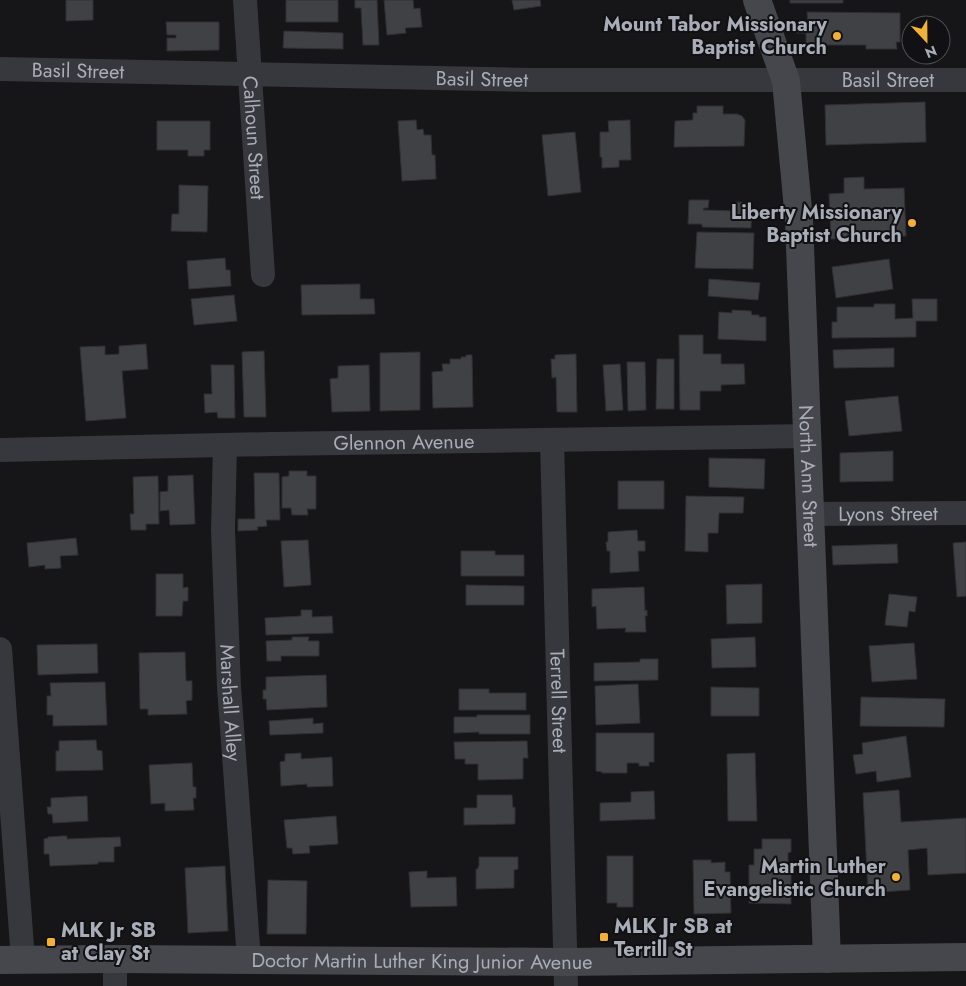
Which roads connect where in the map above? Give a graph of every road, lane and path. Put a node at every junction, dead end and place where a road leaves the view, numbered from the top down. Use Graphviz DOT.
graph roads {
  1 [pos="245,0"];
  2 [pos="757,0"];
  3 [pos="0,69"];
  4 [pos="250,74"];
  5 [pos="786,80"];
  6 [pos="966,80"];
  7 [pos="263,275"];
  8 [pos="807,436"];
  9 [pos="552,440"];
  10 [pos="225,445"];
  11 [pos="0,450"];
  12 [pos="966,513"];
  13 [pos="810,514"];
  14 [pos="0,649"];
  15 [pos="966,957"];
  16 [pos="115,958"];
  17 [pos="827,959"];
  18 [pos="11,960"];
  19 [pos="249,960"];
  20 [pos="566,974"];
  21 [pos="115,986"];
  1 -- 4 [label="street, Calhoun Street"];
  2 -- 5 [label="street, North Ann Street"];
  3 -- 4 [label="street, Basil Street"];
  4 -- 5 [label="street, Basil Street"];
  4 -- 7 [label="street, Calhoun Street"];
  5 -- 6 [label="street, Basil Street"];
  5 -- 8 [label="street, North Ann Street"];
  8 -- 9 [label="street, Glennon Avenue"];
  8 -- 13 [label="street, North Ann Street"];
  9 -- 10 [label="street, Glennon Avenue"];
  9 -- 20 [label="street, Terrell Street"];
  10 -- 11 [label="street, Glennon Avenue"];
  10 -- 19 [label="street, Marshall Alley"];
  12 -- 13 [label="street, Lyons Street"];
  13 -- 17 [label="street, North Ann Street"];
  14 -- 18 [label="street"];
  15 -- 17 [label="street, Doctor Martin Luther King Junior Avenue"];
  16 -- 18 [label="street, Doctor Martin Luther King Junior Avenue"];
  16 -- 19 [label="street, Doctor Martin Luther King Junior Avenue"];
  16 -- 21 [label="street"];
  17 -- 20 [label="street, Doctor Martin Luther King Junior Avenue"];
  19 -- 20 [label="street, Doctor Martin Luther King Junior Avenue"];
}
